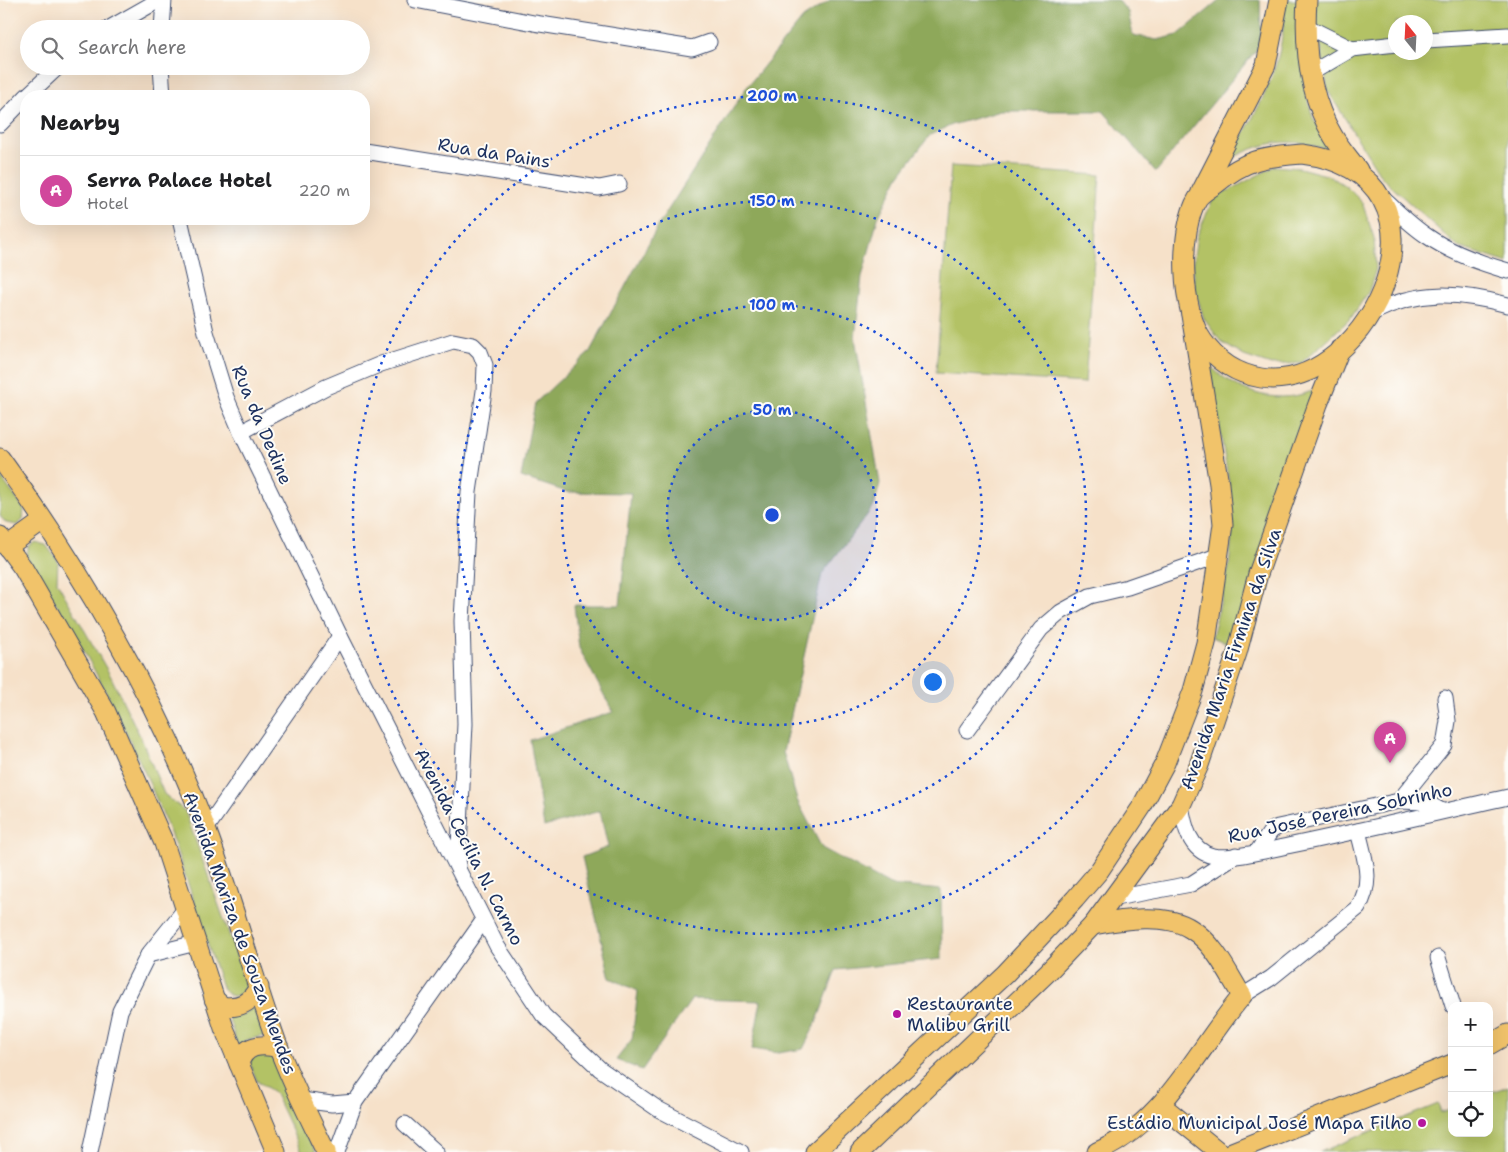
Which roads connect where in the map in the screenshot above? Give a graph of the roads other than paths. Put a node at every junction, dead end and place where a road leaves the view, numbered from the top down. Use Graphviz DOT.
graph roads {
  1 [pos="159,0"];
  2 [pos="164,0"];
  3 [pos="415,0"];
  4 [pos="1279,0"];
  5 [pos="1307,0"];
  6 [pos="124,20"];
  7 [pos="163,20"];
  8 [pos="1306,26"];
  9 [pos="1508,35"];
  10 [pos="1433,40"];
  11 [pos="709,42"];
  12 [pos="1388,45"];
  13 [pos="1352,50"];
  14 [pos="1311,73"];
  15 [pos="49,75"];
  16 [pos="162,75"];
  17 [pos="33,90"];
  18 [pos="163,90"];
  19 [pos="20,102"];
  20 [pos="0,124"];
  21 [pos="370,152"];
  22 [pos="1358,171"];
  23 [pos="619,184"];
  24 [pos="1380,196"];
  25 [pos="1198,198"];
  26 [pos="181,225"];
  27 [pos="1508,271"];
  28 [pos="1508,305"];
  29 [pos="1372,313"];
  30 [pos="1191,315"];
  31 [pos="1340,350"];
  32 [pos="241,432"];
  33 [pos="0,458"];
  34 [pos="43,521"];
  35 [pos="4,542"];
  36 [pos="1220,555"];
  37 [pos="340,636"];
  38 [pos="1206,643"];
  39 [pos="1237,653"];
  40 [pos="1445,698"];
  41 [pos="967,730"];
  42 [pos="1508,797"];
  43 [pos="1399,801"];
  44 [pos="1181,804"];
  45 [pos="1442,812"];
  46 [pos="206,829"];
  47 [pos="1358,831"];
  48 [pos="1257,852"];
  49 [pos="1238,854"];
  50 [pos="458,870"];
  51 [pos="1100,871"];
  52 [pos="1119,891"];
  53 [pos="185,909"];
  54 [pos="483,921"];
  55 [pos="1093,925"];
  56 [pos="196,943"];
  57 [pos="148,955"];
  58 [pos="1438,958"];
  59 [pos="259,987"];
  60 [pos="1242,996"];
  61 [pos="214,999"];
  62 [pos="1451,1002"];
  63 [pos="1508,1034"];
  64 [pos="1493,1043"];
  65 [pos="278,1048"];
  66 [pos="239,1064"];
  67 [pos="1448,1066"];
  68 [pos="301,1100"];
  69 [pos="355,1102"];
  70 [pos="1161,1105"];
  71 [pos="405,1124"];
  72 [pos="90,1152"];
  73 [pos="276,1152"];
  74 [pos="326,1152"];
  75 [pos="337,1152"];
  76 [pos="436,1152"];
  77 [pos="741,1152"];
  78 [pos="815,1152"];
  79 [pos="860,1152"];
  80 [pos="1097,1152"];
  81 [pos="1219,1152"];
  82 [pos="1232,1152"];
  1 -- 6 [label="street"];
  2 -- 7 [label="street"];
  3 -- 11 [label="street"];
  4 -- 25 [label="main road"];
  5 -- 8 [label="main road"];
  8 -- 13 [label="street"];
  8 -- 14 [label="main road"];
  9 -- 10 [label="street"];
  12 -- 13 [label="street"];
  13 -- 14 [label="street"];
  14 -- 22 [label="main road"];
  15 -- 17 [label="street"];
  16 -- 18 [label="street"];
  19 -- 20 [label="street"];
  21 -- 23 [label="street, Rua da Pains"];
  22 -- 24 [label="main road"];
  22 -- 25 [label="main road"];
  24 -- 27 [label="street"];
  24 -- 29 [label="main road"];
  25 -- 30 [label="main road"];
  26 -- 32 [label="street, Rua da Dedine"];
  28 -- 29 [label="street"];
  29 -- 31 [label="main road"];
  30 -- 31 [label="main road"];
  30 -- 36 [label="main road, Avenida Maria Firmina da Silva"];
  31 -- 39 [label="main road, Avenida Maria Firmina da Silva"];
  32 -- 37 [label="street, Rua da Dedine"];
  32 -- 50 [label="street"];
  33 -- 34 [label="main road, Avenida Mariza de Souza Mendes"];
  34 -- 35 [label="main road"];
  34 -- 46 [label="main road, Avenida Mariza de Souza Mendes"];
  35 -- 53 [label="main road"];
  36 -- 38 [label="main road, Avenida Maria Firmina da Silva"];
  36 -- 41 [label="street"];
  37 -- 46 [label="street"];
  37 -- 50 [label="street, Avenida Cecília N. Carmo"];
  38 -- 39 [label="main road"];
  38 -- 51 [label="main road, Avenida Maria Firmina da Silva"];
  39 -- 44 [label="main road, Avenida Maria Firmina da Silva"];
  40 -- 43 [label="street"];
  42 -- 45 [label="street, Rua José Pereira Sobrinho"];
  43 -- 45 [label="street"];
  43 -- 48 [label="street"];
  44 -- 49 [label="street, Rua José Pereira Sobrinho"];
  44 -- 52 [label="main road, Avenida Maria Firmina da Silva"];
  45 -- 47 [label="street, Rua José Pereira Sobrinho"];
  46 -- 59 [label="main road, Avenida Mariza de Souza Mendes"];
  47 -- 48 [label="street, Rua José Pereira Sobrinho"];
  47 -- 60 [label="street"];
  48 -- 49 [label="street, Rua José Pereira Sobrinho"];
  49 -- 52 [label="street"];
  50 -- 54 [label="street, Avenida Cecília N. Carmo"];
  51 -- 52 [label="main road"];
  51 -- 78 [label="main road, Avenida Maria Firmina da Silva"];
  52 -- 55 [label="main road, Avenida Maria Firmina da Silva"];
  53 -- 56 [label="main road"];
  53 -- 57 [label="street"];
  54 -- 69 [label="street"];
  54 -- 77 [label="street, Avenida Cecília N. Carmo"];
  55 -- 60 [label="main road"];
  55 -- 79 [label="main road, Avenida Maria Firmina da Silva"];
  56 -- 57 [label="street"];
  56 -- 61 [label="main road"];
  57 -- 72 [label="street"];
  58 -- 62 [label="street"];
  59 -- 61 [label="main road"];
  59 -- 65 [label="main road, Avenida Mariza de Souza Mendes"];
  60 -- 70 [label="main road"];
  61 -- 66 [label="main road"];
  63 -- 64 [label="main road"];
  65 -- 66 [label="main road"];
  65 -- 68 [label="main road, Avenida Mariza de Souza Mendes"];
  66 -- 73 [label="main road"];
  67 -- 82 [label="main road"];
  68 -- 69 [label="street"];
  68 -- 74 [label="main road, Avenida Mariza de Souza Mendes"];
  69 -- 75 [label="street"];
  70 -- 80 [label="main road"];
  70 -- 81 [label="main road"];
  71 -- 76 [label="street"];
}
